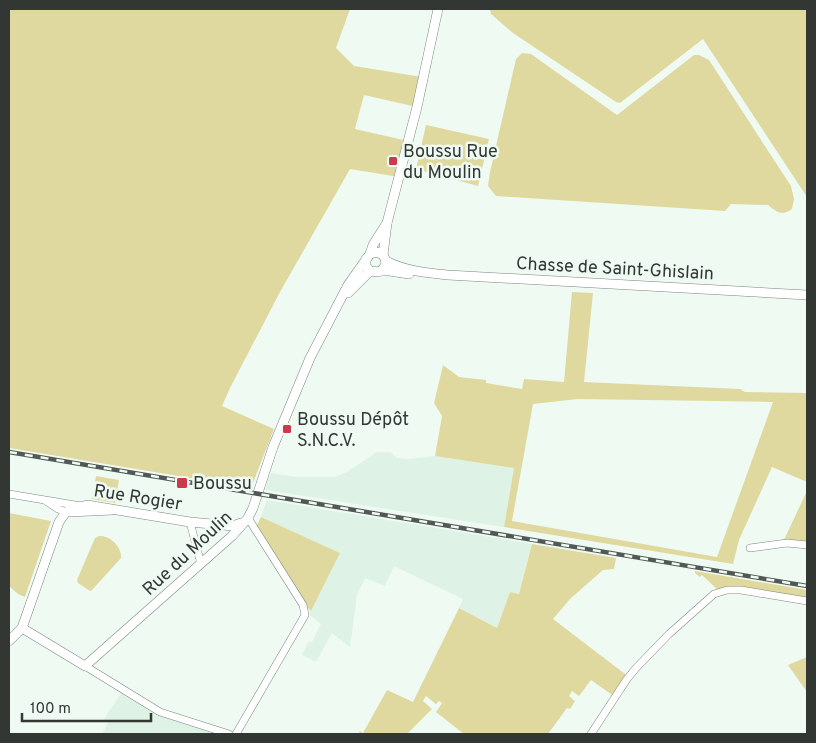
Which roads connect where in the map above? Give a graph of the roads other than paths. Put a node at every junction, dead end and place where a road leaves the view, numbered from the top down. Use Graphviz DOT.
graph roads {
  1 [pos="438,9"];
  2 [pos="387,223"];
  3 [pos="368,256"];
  4 [pos="384,262"];
  5 [pos="370,271"];
  6 [pos="807,295"];
  7 [pos="340,303"];
  8 [pos="9,494"];
  9 [pos="46,501"];
  10 [pos="81,506"];
  11 [pos="119,510"];
  12 [pos="61,515"];
  13 [pos="248,518"];
  14 [pos="190,522"];
  15 [pos="807,545"];
  16 [pos="750,548"];
  17 [pos="201,564"];
  18 [pos="807,601"];
  19 [pos="22,628"];
  20 [pos="9,641"];
  21 [pos="85,666"];
  22 [pos="229,734"];
  23 [pos="236,734"];
  24 [pos="591,734"];
  1 -- 2 [label="street, Rue du Moulin"];
  2 -- 3 [label="street, Rue du Moulin"];
  2 -- 4 [label="street, Rue du Moulin"];
  3 -- 4 [label="street"];
  3 -- 5 [label="street"];
  3 -- 7 [label="street, Rue du Moulin"];
  4 -- 5 [label="street"];
  4 -- 6 [label="street, Chasse de Saint-Ghislain"];
  5 -- 7 [label="street, Rue du Moulin"];
  7 -- 13 [label="street, Rue du Moulin"];
  8 -- 9 [label="street"];
  9 -- 10 [label="street"];
  9 -- 12 [label="street"];
  10 -- 11 [label="street, Rue Rogier"];
  10 -- 12 [label="street"];
  11 -- 12 [label="street"];
  11 -- 14 [label="street, Rue Rogier"];
  12 -- 19 [label="street"];
  13 -- 14 [label="street, Rue Rogier"];
  13 -- 17 [label="street, Rue du Moulin"];
  13 -- 23 [label="street"];
  14 -- 17 [label="street"];
  15 -- 16 [label="street"];
  17 -- 21 [label="street, Rue du Moulin"];
  18 -- 24 [label="street"];
  19 -- 20 [label="street"];
  19 -- 21 [label="street"];
  21 -- 22 [label="street"];
}
